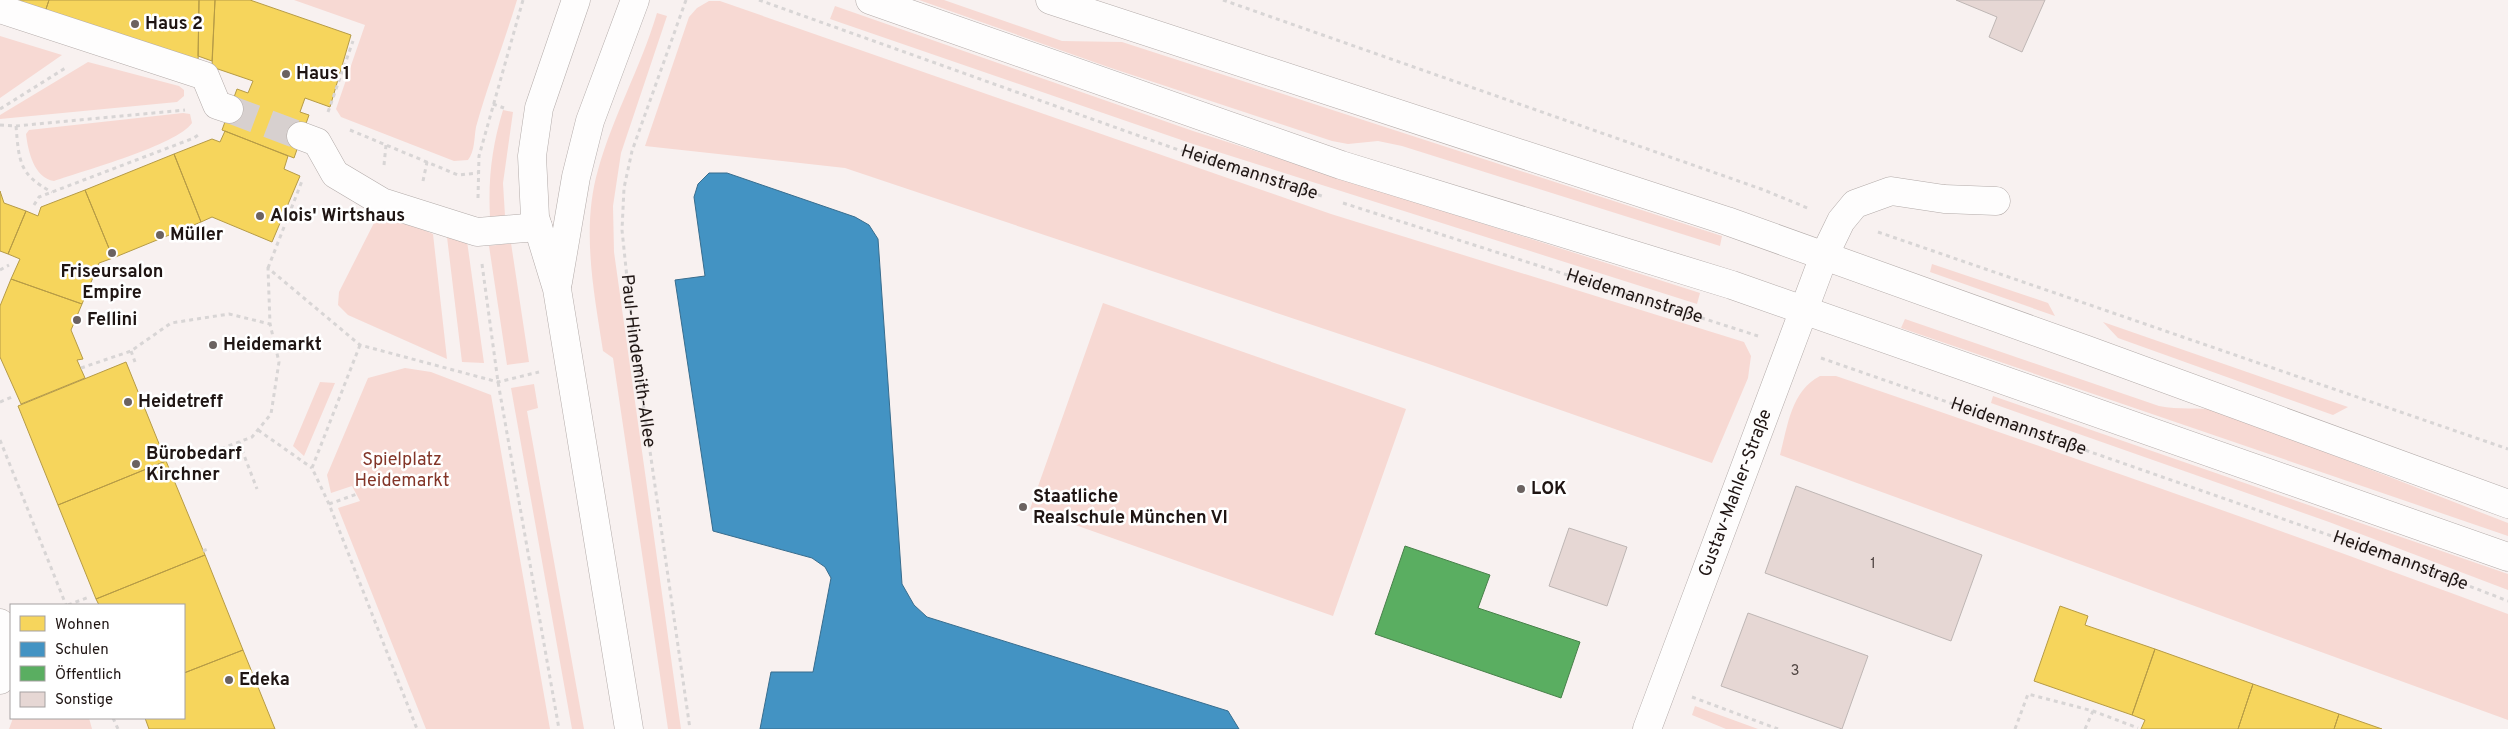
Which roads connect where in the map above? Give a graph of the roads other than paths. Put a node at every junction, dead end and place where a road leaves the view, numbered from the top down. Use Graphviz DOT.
graph roads {
  1 [pos="576,0"];
  2 [pos="635,0"];
  3 [pos="870,0"];
  4 [pos="1050,0"];
  5 [pos="0,9"];
  6 [pos="223,107"];
  7 [pos="314,133"];
  8 [pos="1996,201"];
  9 [pos="538,227"];
  10 [pos="1824,256"];
  11 [pos="557,289"];
  12 [pos="1804,310"];
  13 [pos="2508,504"];
  14 [pos="2508,557"];
  15 [pos="0,623"];
  16 [pos="0,680"];
  17 [pos="629,729"];
  18 [pos="1647,729"];
  1 -- 9 [label="main road"];
  2 -- 11 [label="main road"];
  3 -- 12 [label="main road, Heidemannstraße"];
  4 -- 10 [label="main road"];
  5 -- 6 [label="main road"];
  7 -- 9 [label="main road"];
  8 -- 10 [label="main road, Gustav-Mahler-Straße"];
  9 -- 11 [label="main road"];
  10 -- 12 [label="main road, Gustav-Mahler-Straße"];
  10 -- 13 [label="main road"];
  11 -- 17 [label="main road"];
  12 -- 14 [label="main road, Heidemannstraße"];
  12 -- 18 [label="main road, Gustav-Mahler-Straße"];
  15 -- 16 [label="main road"];
}
